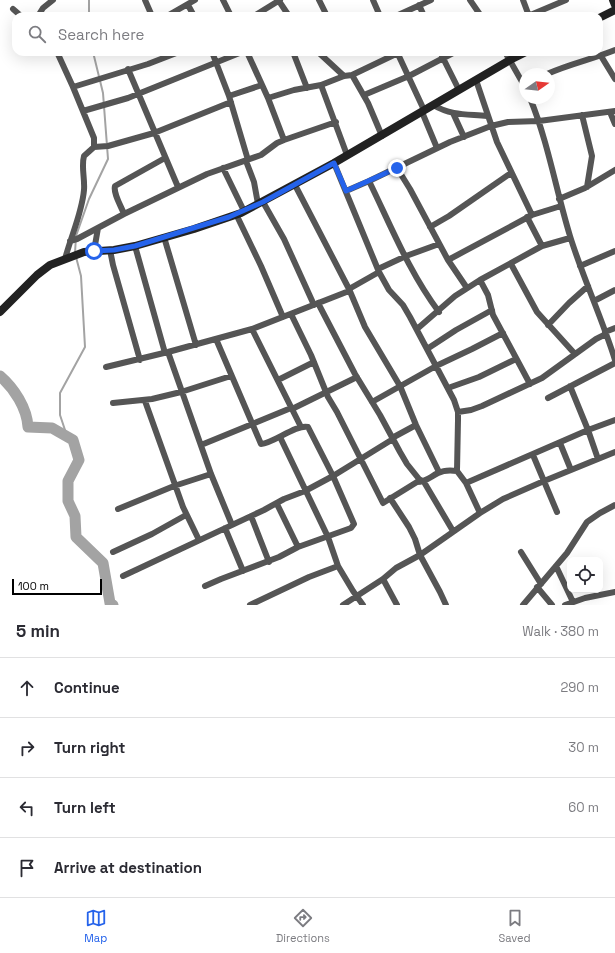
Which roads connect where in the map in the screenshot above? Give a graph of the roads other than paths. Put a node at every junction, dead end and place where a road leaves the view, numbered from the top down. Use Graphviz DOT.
graph roads {
  1 [pos="53,0"];
  2 [pos="145,0"];
  3 [pos="181,0"];
  4 [pos="195,0"];
  5 [pos="223,0"];
  6 [pos="319,0"];
  7 [pos="373,0"];
  8 [pos="431,0"];
  9 [pos="523,0"];
  10 [pos="566,0"];
  11 [pos="613,0"];
  12 [pos="277,1"];
  13 [pos="472,1"];
  14 [pos="186,5"];
  15 [pos="419,5"];
  16 [pos="615,5"];
  17 [pos="13,9"];
  18 [pos="264,10"];
  19 [pos="615,10"];
  20 [pos="16,12"];
  21 [pos="41,12"];
  22 [pos="150,12"];
  23 [pos="174,12"];
  24 [pos="191,12"];
  25 [pos="229,12"];
  26 [pos="261,12"];
  27 [pos="286,12"];
  28 [pos="325,12"];
  29 [pos="378,12"];
  30 [pos="404,12"];
  31 [pos="422,12"];
  32 [pos="478,12"];
  33 [pos="528,12"];
  34 [pos="538,12"];
  35 [pos="603,16"];
  36 [pos="615,50"];
  37 [pos="603,55"];
  38 [pos="59,56"];
  39 [pos="169,56"];
  40 [pos="214,56"];
  41 [pos="232,56"];
  42 [pos="249,56"];
  43 [pos="295,56"];
  44 [pos="322,56"];
  45 [pos="392,56"];
  46 [pos="399,56"];
  47 [pos="440,56"];
  48 [pos="442,56"];
  49 [pos="508,56"];
  50 [pos="518,56"];
  51 [pos="601,56"];
  52 [pos="510,60"];
  53 [pos="216,62"];
  54 [pos="128,69"];
  55 [pos="555,71"];
  56 [pos="352,75"];
  57 [pos="344,76"];
  58 [pos="409,76"];
  59 [pos="519,76"];
  60 [pos="615,79"];
  61 [pos="476,80"];
  62 [pos="262,85"];
  63 [pos="321,85"];
  64 [pos="73,87"];
  65 [pos="307,88"];
  66 [pos="459,90"];
  67 [pos="138,94"];
  68 [pos="364,95"];
  69 [pos="268,98"];
  70 [pos="230,99"];
  71 [pos="532,104"];
  72 [pos="433,105"];
  73 [pos="83,111"];
  74 [pos="423,111"];
  75 [pos="613,111"];
  76 [pos="453,113"];
  77 [pos="582,115"];
  78 [pos="487,116"];
  79 [pos="539,121"];
  80 [pos="336,122"];
  81 [pos="615,124"];
  82 [pos="491,126"];
  83 [pos="154,133"];
  84 [pos="382,136"];
  85 [pos="464,137"];
  86 [pos="284,140"];
  87 [pos="94,147"];
  88 [pos="437,148"];
  89 [pos="347,155"];
  90 [pos="165,158"];
  91 [pos="247,160"];
  92 [pos="334,163"];
  93 [pos="223,168"];
  94 [pos="397,168"];
  95 [pos="615,170"];
  96 [pos="511,173"];
  97 [pos="369,181"];
  98 [pos="295,185"];
  99 [pos="178,187"];
  100 [pos="587,187"];
  101 [pos="346,191"];
  102 [pos="560,202"];
  103 [pos="261,203"];
  104 [pos="244,211"];
  105 [pos="124,214"];
  106 [pos="236,214"];
  107 [pos="529,216"];
  108 [pos="430,227"];
  109 [pos="98,228"];
  110 [pos="164,237"];
  111 [pos="570,238"];
  112 [pos="73,240"];
  113 [pos="439,244"];
  114 [pos="135,246"];
  115 [pos="542,246"];
  116 [pos="110,250"];
  117 [pos="94,251"];
  118 [pos="615,251"];
  119 [pos="73,256"];
  120 [pos="406,256"];
  121 [pos="448,260"];
  122 [pos="511,264"];
  123 [pos="580,266"];
  124 [pos="379,271"];
  125 [pos="480,280"];
  126 [pos="588,286"];
  127 [pos="467,288"];
  128 [pos="349,290"];
  129 [pos="615,290"];
  130 [pos="594,300"];
  131 [pos="316,304"];
  132 [pos="492,310"];
  133 [pos="0,312"];
  134 [pos="439,312"];
  135 [pos="290,314"];
  136 [pos="283,317"];
  137 [pos="548,325"];
  138 [pos="615,328"];
  139 [pos="252,329"];
  140 [pos="417,329"];
  141 [pos="503,333"];
  142 [pos="606,333"];
  143 [pos="216,339"];
  144 [pos="196,345"];
  145 [pos="427,348"];
  146 [pos="167,353"];
  147 [pos="574,354"];
  148 [pos="615,357"];
  149 [pos="516,359"];
  150 [pos="140,360"];
  151 [pos="314,362"];
  152 [pos="436,366"];
  153 [pos="106,368"];
  154 [pos="231,376"];
  155 [pos="357,377"];
  156 [pos="278,380"];
  157 [pos="530,384"];
  158 [pos="400,386"];
  159 [pos="570,386"];
  160 [pos="448,388"];
  161 [pos="181,392"];
  162 [pos="326,392"];
  163 [pos="548,398"];
  164 [pos="145,401"];
  165 [pos="372,402"];
  166 [pos="113,403"];
  167 [pos="292,408"];
  168 [pos="458,412"];
  169 [pos="615,420"];
  170 [pos="252,424"];
  171 [pos="416,425"];
  172 [pos="301,427"];
  173 [pos="588,430"];
  174 [pos="280,437"];
  175 [pos="392,438"];
  176 [pos="560,443"];
  177 [pos="201,445"];
  178 [pos="615,452"];
  179 [pos="533,455"];
  180 [pos="598,459"];
  181 [pos="360,460"];
  182 [pos="457,470"];
  183 [pos="571,470"];
  184 [pos="439,472"];
  185 [pos="211,474"];
  186 [pos="333,476"];
  187 [pos="544,481"];
  188 [pos="424,482"];
  189 [pos="466,483"];
  190 [pos="174,486"];
  191 [pos="305,491"];
  192 [pos="390,498"];
  193 [pos="277,504"];
  194 [pos="615,505"];
  195 [pos="118,509"];
  196 [pos="557,512"];
  197 [pos="480,513"];
  198 [pos="186,515"];
  199 [pos="251,516"];
  200 [pos="232,525"];
  201 [pos="225,528"];
  202 [pos="453,531"];
  203 [pos="328,537"];
  204 [pos="200,540"];
  205 [pos="298,547"];
  206 [pos="114,552"];
  207 [pos="521,552"];
  208 [pos="420,555"];
  209 [pos="269,562"];
  210 [pos="338,566"];
  211 [pos="556,566"];
  212 [pos="243,571"];
  213 [pos="123,576"];
  214 [pos="383,579"];
  215 [pos="205,586"];
  216 [pos="539,586"];
  217 [pos="615,592"];
  218 [pos="356,596"];
  219 [pos="573,602"];
  220 [pos="250,605"];
  221 [pos="343,605"];
  222 [pos="363,605"];
  223 [pos="397,605"];
  224 [pos="446,605"];
  225 [pos="523,605"];
  226 [pos="552,605"];
  227 [pos="565,605"];
  1 -- 21 [label="street"];
  2 -- 22 [label="street"];
  3 -- 14 [label="street"];
  4 -- 14 [label="street"];
  5 -- 25 [label="street"];
  6 -- 28 [label="street"];
  7 -- 29 [label="street"];
  8 -- 15 [label="street"];
  9 -- 33 [label="street"];
  10 -- 34 [label="street"];
  11 -- 16 [label="street"];
  12 -- 18 [label="street"];
  12 -- 27 [label="street"];
  13 -- 32 [label="street"];
  14 -- 23 [label="street"];
  14 -- 24 [label="street"];
  15 -- 30 [label="street"];
  15 -- 31 [label="street"];
  17 -- 20 [label="street"];
  18 -- 26 [label="street"];
  19 -- 35 [label="street"];
  36 -- 37 [label="street"];
  38 -- 64 [label="street"];
  39 -- 54 [label="street"];
  40 -- 53 [label="street"];
  41 -- 53 [label="street"];
  42 -- 62 [label="street"];
  43 -- 65 [label="street"];
  44 -- 57 [label="street"];
  45 -- 56 [label="street"];
  46 -- 58 [label="street"];
  47 -- 58 [label="street"];
  48 -- 66 [label="street"];
  49 -- 52 [label="street"];
  50 -- 52 [label="street"];
  51 -- 55 [label="street"];
  51 -- 60 [label="street"];
  52 -- 59 [label="street"];
  52 -- 61 [label="street"];
  53 -- 67 [label="street"];
  53 -- 70 [label="street"];
  54 -- 64 [label="street"];
  54 -- 67 [label="street"];
  56 -- 57 [label="street"];
  56 -- 68 [label="street"];
  57 -- 63 [label="street"];
  58 -- 68 [label="street"];
  58 -- 74 [label="street"];
  61 -- 66 [label="street"];
  61 -- 78 [label="street"];
  62 -- 69 [label="street"];
  62 -- 70 [label="street"];
  63 -- 65 [label="street"];
  63 -- 80 [label="street"];
  64 -- 73 [label="street"];
  65 -- 69 [label="street"];
  66 -- 72 [label="street"];
  67 -- 73 [label="street"];
  67 -- 83 [label="street"];
  68 -- 84 [label="street"];
  69 -- 86 [label="street"];
  70 -- 83 [label="street"];
  70 -- 91 [label="street"];
  71 -- 79 [label="street"];
  72 -- 74 [label="street"];
  72 -- 76 [label="street"];
  73 -- 87 [label="street"];
  74 -- 84 [label="street"];
  74 -- 88 [label="street"];
  75 -- 77 [label="street"];
  75 -- 81 [label="street"];
  76 -- 78 [label="street"];
  76 -- 85 [label="street"];
  77 -- 79 [label="street"];
  77 -- 100 [label="street"];
  78 -- 82 [label="street"];
  79 -- 82 [label="street"];
  79 -- 102 [label="street"];
  80 -- 86 [label="street"];
  80 -- 89 [label="street"];
  82 -- 85 [label="street"];
  82 -- 96 [label="street"];
  83 -- 87 [label="street"];
  83 -- 90 [label="street"];
  84 -- 89 [label="street"];
  85 -- 88 [label="street"];
  86 -- 91 [label="street"];
  87 -- 112 [label="street"];
  88 -- 94 [label="street"];
  89 -- 92 [label="street"];
  90 -- 99 [label="street"];
  90 -- 105 [label="street"];
  91 -- 93 [label="street"];
  91 -- 103 [label="street"];
  92 -- 98 [label="street"];
  92 -- 101 [label="street"];
  93 -- 99 [label="street"];
  93 -- 104 [label="street"];
  94 -- 97 [label="street"];
  94 -- 108 [label="street"];
  95 -- 100 [label="street"];
  96 -- 107 [label="street"];
  96 -- 108 [label="street"];
  97 -- 101 [label="street"];
  97 -- 120 [label="street"];
  98 -- 103 [label="street"];
  98 -- 128 [label="street"];
  99 -- 105 [label="street"];
  100 -- 102 [label="street"];
  101 -- 124 [label="street"];
  102 -- 107 [label="street"];
  102 -- 111 [label="street"];
  103 -- 104 [label="street"];
  103 -- 131 [label="street"];
  104 -- 106 [label="street"];
  105 -- 109 [label="street"];
  106 -- 110 [label="street"];
  106 -- 136 [label="street"];
  107 -- 115 [label="street"];
  107 -- 121 [label="street"];
  108 -- 113 [label="street"];
  109 -- 112 [label="street"];
  109 -- 117 [label="street"];
  110 -- 114 [label="street"];
  110 -- 144 [label="street"];
  111 -- 115 [label="street"];
  111 -- 123 [label="street"];
  112 -- 119 [label="street"];
  113 -- 120 [label="street"];
  113 -- 121 [label="street"];
  114 -- 116 [label="street"];
  114 -- 146 [label="street"];
  115 -- 122 [label="street"];
  116 -- 117 [label="street"];
  116 -- 150 [label="street"];
  117 -- 119 [label="street"];
  118 -- 123 [label="street"];
  119 -- 133 [label="street"];
  120 -- 124 [label="street"];
  120 -- 134 [label="street"];
  121 -- 127 [label="street"];
  122 -- 125 [label="street"];
  122 -- 137 [label="street"];
  123 -- 126 [label="street"];
  124 -- 128 [label="street"];
  124 -- 140 [label="street"];
  125 -- 127 [label="street"];
  125 -- 132 [label="street"];
  126 -- 130 [label="street"];
  126 -- 137 [label="street"];
  127 -- 134 [label="street"];
  128 -- 131 [label="street"];
  128 -- 158 [label="street"];
  129 -- 130 [label="street"];
  130 -- 142 [label="street"];
  131 -- 135 [label="street"];
  131 -- 155 [label="street"];
  132 -- 141 [label="street"];
  132 -- 145 [label="street"];
  134 -- 140 [label="street"];
  135 -- 136 [label="street"];
  135 -- 151 [label="street"];
  136 -- 139 [label="street"];
  137 -- 147 [label="street"];
  138 -- 142 [label="street"];
  139 -- 143 [label="street"];
  139 -- 156 [label="street"];
  140 -- 145 [label="street"];
  141 -- 149 [label="street"];
  141 -- 152 [label="street"];
  142 -- 147 [label="street"];
  142 -- 148 [label="street"];
  143 -- 144 [label="street"];
  143 -- 154 [label="street"];
  144 -- 146 [label="street"];
  145 -- 152 [label="street"];
  146 -- 150 [label="street"];
  146 -- 161 [label="street"];
  147 -- 157 [label="street"];
  148 -- 159 [label="street"];
  149 -- 157 [label="street"];
  149 -- 160 [label="street"];
  150 -- 153 [label="street"];
  151 -- 156 [label="street"];
  151 -- 162 [label="street"];
  152 -- 158 [label="street"];
  152 -- 160 [label="street"];
  154 -- 161 [label="street"];
  154 -- 170 [label="street"];
  155 -- 162 [label="street"];
  155 -- 165 [label="street"];
  156 -- 167 [label="street"];
  157 -- 168 [label="street"];
  158 -- 165 [label="street"];
  158 -- 171 [label="street"];
  159 -- 163 [label="street"];
  159 -- 173 [label="street"];
  160 -- 168 [label="street"];
  161 -- 164 [label="street"];
  161 -- 177 [label="street"];
  162 -- 167 [label="street"];
  162 -- 181 [label="street"];
  164 -- 166 [label="street"];
  164 -- 190 [label="street"];
  165 -- 175 [label="street"];
  167 -- 170 [label="street"];
  167 -- 172 [label="street"];
  168 -- 182 [label="street"];
  169 -- 173 [label="street"];
  170 -- 174 [label="street"];
  170 -- 177 [label="street"];
  171 -- 175 [label="street"];
  171 -- 184 [label="street"];
  172 -- 174 [label="street"];
  172 -- 186 [label="street"];
  173 -- 176 [label="street"];
  173 -- 180 [label="street"];
  174 -- 191 [label="street"];
  175 -- 181 [label="street"];
  175 -- 188 [label="street"];
  176 -- 179 [label="street"];
  176 -- 183 [label="street"];
  177 -- 185 [label="street"];
  178 -- 180 [label="street"];
  179 -- 187 [label="street"];
  179 -- 189 [label="street"];
  180 -- 183 [label="street"];
  181 -- 186 [label="street"];
  181 -- 192 [label="street"];
  182 -- 184 [label="street"];
  182 -- 189 [label="street"];
  183 -- 187 [label="street"];
  184 -- 188 [label="street"];
  185 -- 190 [label="street"];
  185 -- 200 [label="street"];
  186 -- 191 [label="street"];
  186 -- 203 [label="street"];
  187 -- 196 [label="street"];
  187 -- 197 [label="street"];
  188 -- 192 [label="street"];
  188 -- 202 [label="street"];
  189 -- 197 [label="street"];
  190 -- 195 [label="street"];
  190 -- 198 [label="street"];
  191 -- 193 [label="street"];
  191 -- 203 [label="street"];
  192 -- 208 [label="street"];
  193 -- 199 [label="street"];
  193 -- 205 [label="street"];
  194 -- 211 [label="street"];
  197 -- 202 [label="street"];
  198 -- 204 [label="street"];
  198 -- 206 [label="street"];
  199 -- 200 [label="street"];
  199 -- 209 [label="street"];
  200 -- 201 [label="street"];
  201 -- 204 [label="street"];
  201 -- 212 [label="street"];
  202 -- 208 [label="street"];
  203 -- 205 [label="street"];
  203 -- 210 [label="street"];
  204 -- 213 [label="street"];
  205 -- 209 [label="street"];
  207 -- 216 [label="street"];
  208 -- 214 [label="street"];
  208 -- 224 [label="street"];
  209 -- 212 [label="street"];
  210 -- 218 [label="street"];
  210 -- 220 [label="street"];
  211 -- 216 [label="street"];
  211 -- 219 [label="street"];
  212 -- 215 [label="street"];
  214 -- 218 [label="street"];
  214 -- 223 [label="street"];
  216 -- 225 [label="street"];
  216 -- 226 [label="street"];
  217 -- 219 [label="street"];
  218 -- 221 [label="street"];
  218 -- 222 [label="street"];
  219 -- 227 [label="street"];
}
